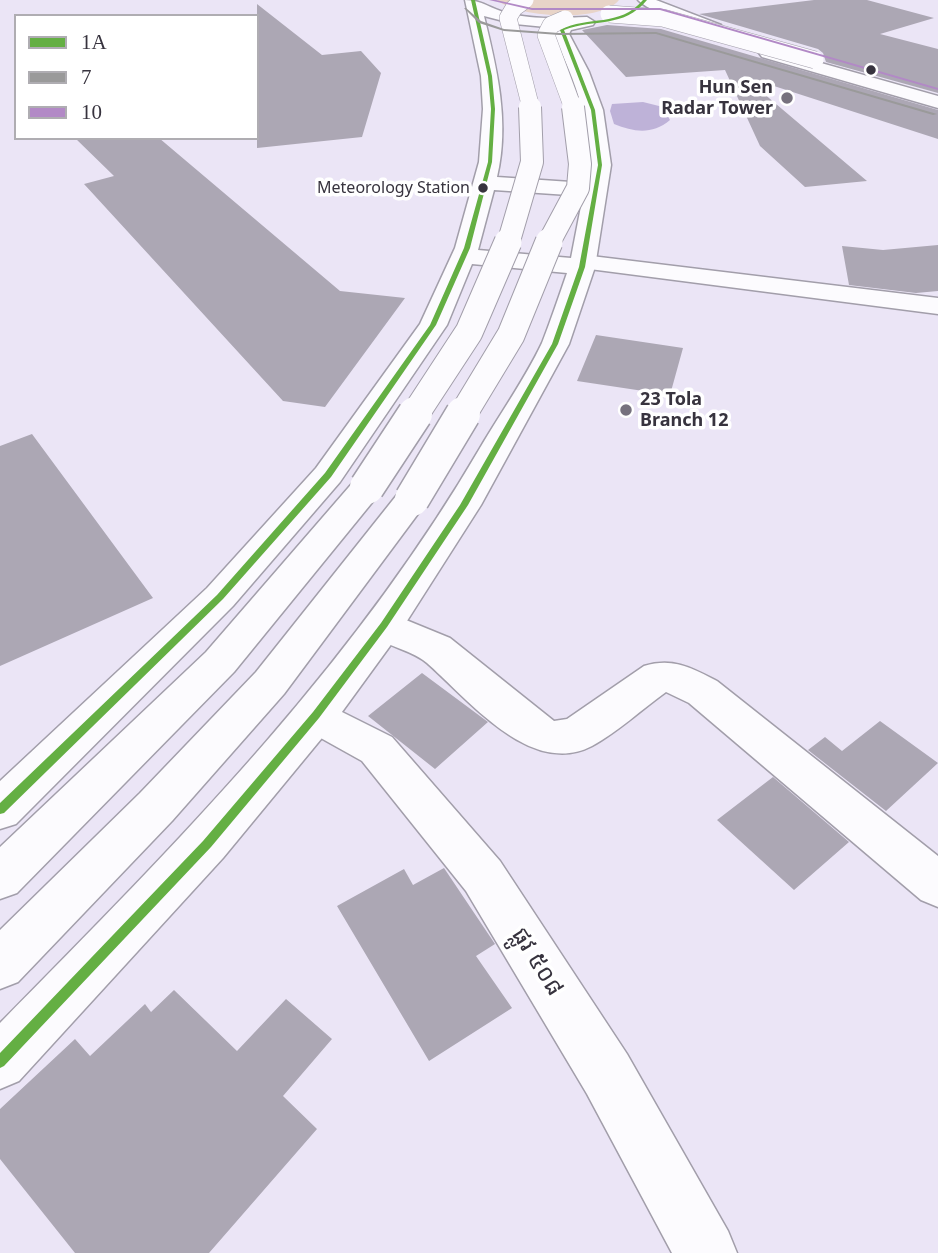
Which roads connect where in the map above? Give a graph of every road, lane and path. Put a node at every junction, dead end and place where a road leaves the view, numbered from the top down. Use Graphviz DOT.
graph roads {
  1 [pos="525,0"];
  2 [pos="547,0"];
  3 [pos="631,0"];
  4 [pos="645,0"];
  5 [pos="481,2"];
  6 [pos="592,19"];
  7 [pos="938,88"];
  8 [pos="938,95"];
  9 [pos="938,102"];
  10 [pos="555,123"];
  11 [pos="558,162"];
  12 [pos="485,183"];
  13 [pos="596,190"];
  14 [pos="509,241"];
  15 [pos="547,246"];
  16 [pos="464,256"];
  17 [pos="583,265"];
  18 [pos="938,306"];
  19 [pos="384,625"];
  20 [pos="316,715"];
  21 [pos="0,810"];
  22 [pos="0,878"];
  23 [pos="938,885"];
  24 [pos="0,965"];
  25 [pos="0,1062"];
  26 [pos="706,1253"];
  1 -- 14 [label="main road, bridge"];
  2 -- 10 [label="main road"];
  3 -- 6 [label="main road"];
  4 -- 6 [label="main road"];
  4 -- 7 [label="main road"];
  5 -- 6 [label="main road"];
  5 -- 12 [label="main road"];
  5 -- 14 [label="main road"];
  6 -- 8 [label="main road, bridge"];
  6 -- 9 [label="main road"];
  6 -- 13 [label="main road"];
  6 -- 15 [label="main road, bridge"];
  11 -- 15 [label="main road"];
  12 -- 13 [label="main road"];
  12 -- 16 [label="main road"];
  13 -- 17 [label="main road"];
  14 -- 22 [label="main road, bridge"];
  15 -- 24 [label="main road, bridge"];
  16 -- 17 [label="main road"];
  16 -- 21 [label="main road"];
  17 -- 18 [label="main road"];
  17 -- 19 [label="main road"];
  19 -- 20 [label="main road"];
  19 -- 23 [label="main road"];
  20 -- 25 [label="main road"];
  20 -- 26 [label="main road, ផ្លូវ ៥០៨"];
}
